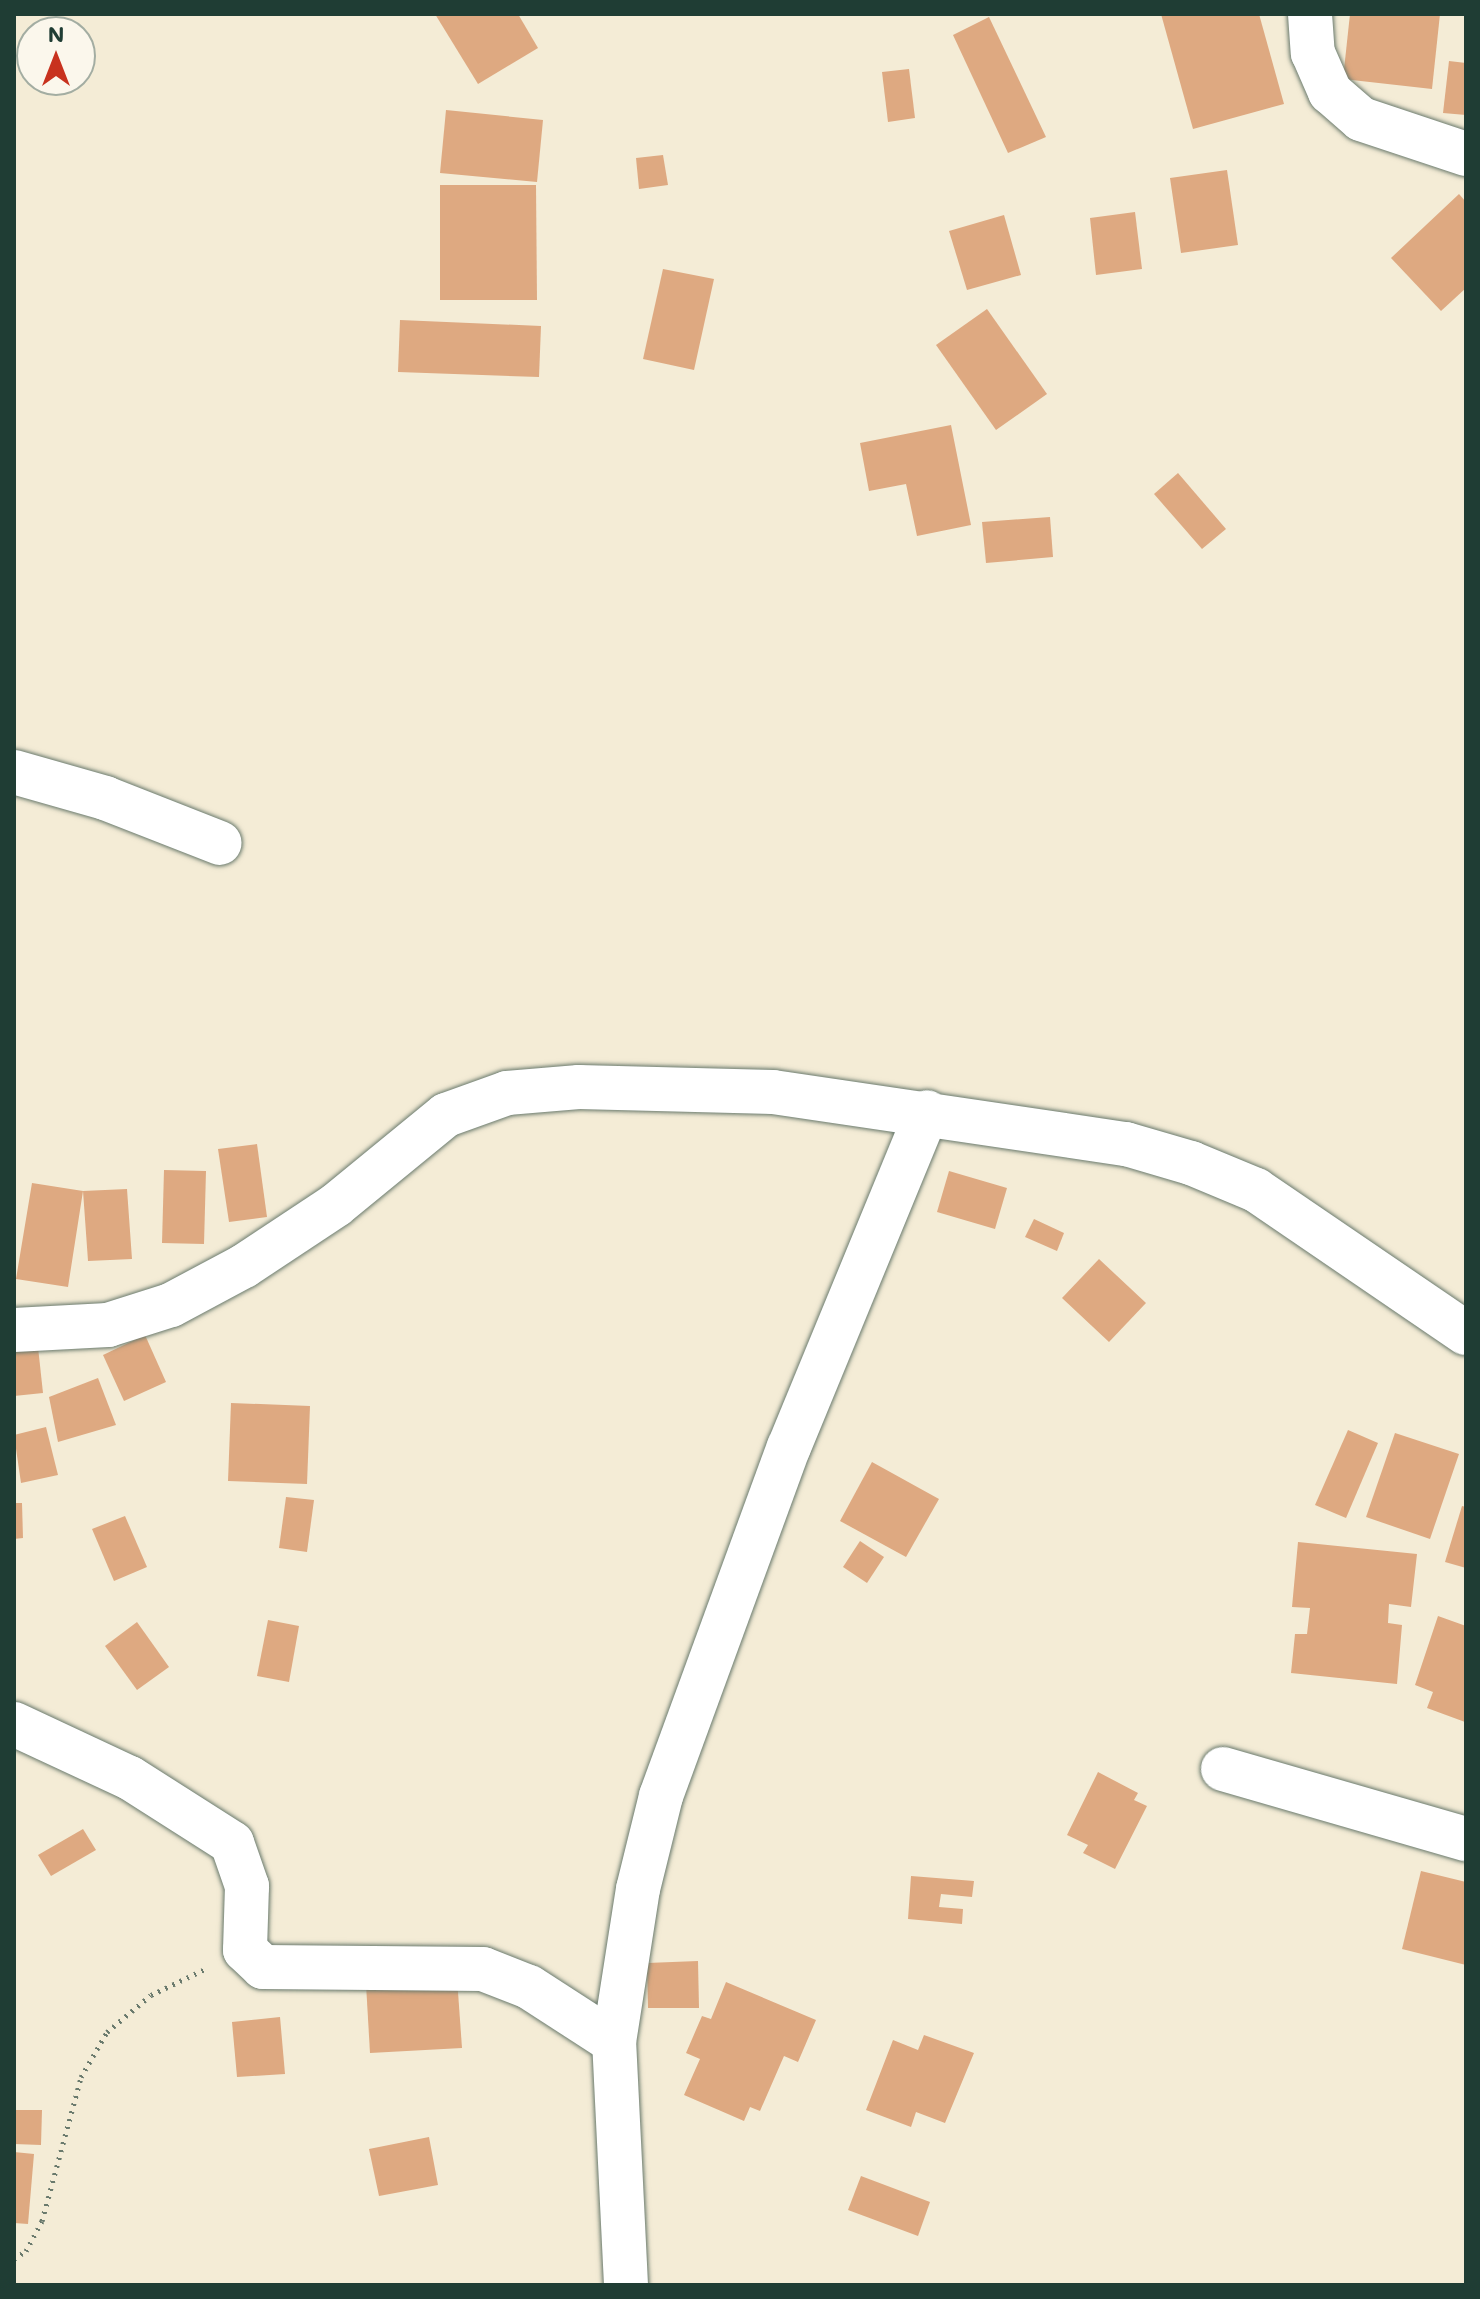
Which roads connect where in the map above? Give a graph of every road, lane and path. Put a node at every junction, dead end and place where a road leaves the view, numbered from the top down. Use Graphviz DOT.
graph roads {
  1 [pos="1310,14"];
  2 [pos="1466,154"];
  3 [pos="14,772"];
  4 [pos="220,843"];
  5 [pos="927,1112"];
  6 [pos="14,1330"];
  7 [pos="1466,1333"];
  8 [pos="14,1724"];
  9 [pos="1223,1769"];
  10 [pos="1466,1839"];
  11 [pos="245,1950"];
  12 [pos="614,2042"];
  13 [pos="14,2259"];
  14 [pos="626,2285"];
  1 -- 2 [label="street"];
  3 -- 4 [label="street"];
  5 -- 6 [label="street"];
  5 -- 7 [label="street"];
  5 -- 12 [label="street"];
  8 -- 11 [label="street"];
  9 -- 10 [label="street"];
  11 -- 12 [label="street"];
  11 -- 13 [label="path"];
  12 -- 14 [label="street"];
}
